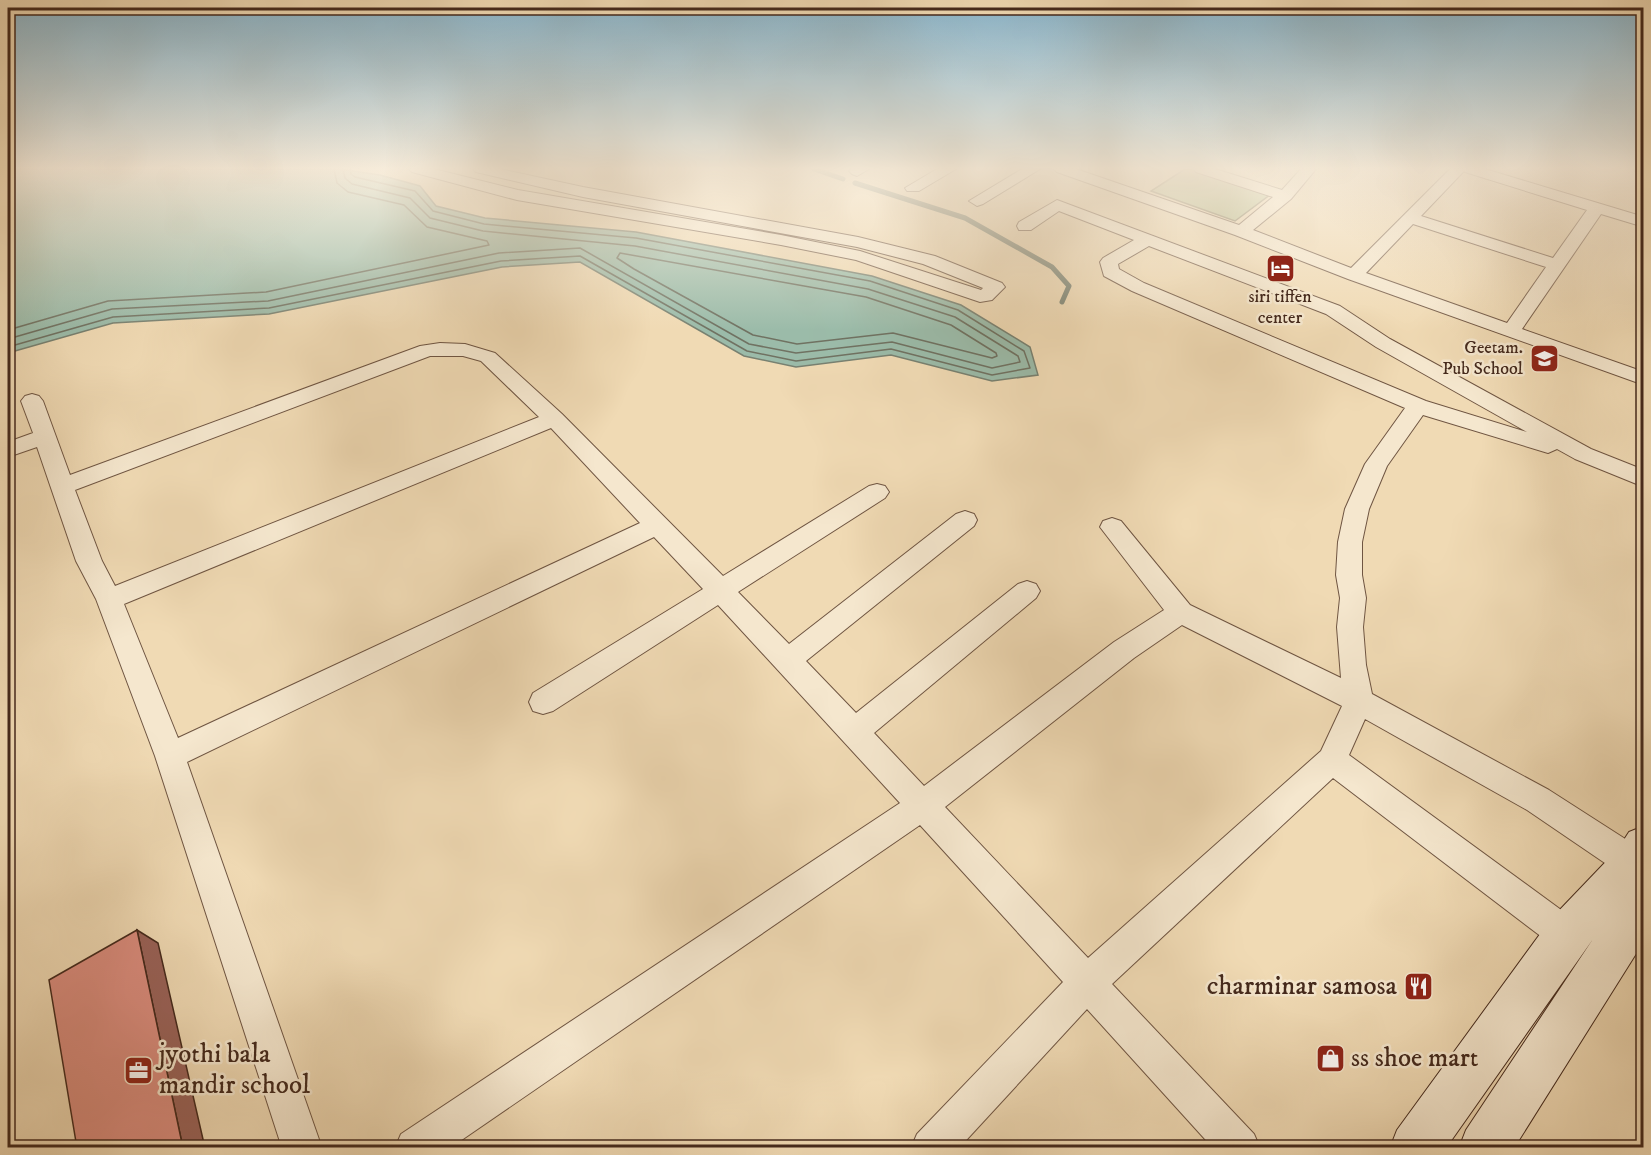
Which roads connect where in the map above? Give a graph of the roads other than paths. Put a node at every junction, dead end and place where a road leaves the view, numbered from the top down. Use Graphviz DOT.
graph roads {
  1 [pos="681,223"];
  2 [pos="751,223"];
  3 [pos="1030,223"];
  4 [pos="1105,223"];
  5 [pos="1218,223"];
  6 [pos="1251,223"];
  7 [pos="1405,223"];
  8 [pos="1425,223"];
  9 [pos="1587,223"];
  10 [pos="1025,226"];
  11 [pos="1241,231"];
  12 [pos="1149,239"];
  13 [pos="1557,265"];
  14 [pos="1354,275"];
  15 [pos="1510,331"];
  16 [pos="1644,380"];
  17 [pos="32,400"];
  18 [pos="1418,406"];
  19 [pos="554,419"];
  20 [pos="44,436"];
  21 [pos="8,450"];
  22 [pos="1583,454"];
  23 [pos="1644,479"];
  24 [pos="61,487"];
  25 [pos="877,492"];
  26 [pos="965,520"];
  27 [pos="655,526"];
  28 [pos="1112,528"];
  29 [pos="721,591"];
  30 [pos="1027,591"];
  31 [pos="109,599"];
  32 [pos="1181,612"];
  33 [pos="788,660"];
  34 [pos="1359,701"];
  35 [pos="543,702"];
  36 [pos="852,733"];
  37 [pos="170,756"];
  38 [pos="1332,760"];
  39 [pos="922,806"];
  40 [pos="1640,870"];
  41 [pos="1567,935"];
  42 [pos="1087,983"];
  43 [pos="302,1148"];
  44 [pos="415,1148"];
  45 [pos="931,1148"];
  46 [pos="1240,1148"];
  47 [pos="1415,1148"];
  48 [pos="1484,1148"];
  1 -- 2 [label="street"];
  3 -- 10 [label="street"];
  4 -- 12 [label="street"];
  5 -- 11 [label="street"];
  6 -- 11 [label="street"];
  7 -- 14 [label="street"];
  8 -- 13 [label="street"];
  9 -- 13 [label="street"];
  11 -- 14 [label="street"];
  12 -- 18 [label="street"];
  12 -- 22 [label="street"];
  13 -- 15 [label="street"];
  14 -- 15 [label="street"];
  15 -- 16 [label="street"];
  17 -- 20 [label="street"];
  18 -- 22 [label="street"];
  18 -- 34 [label="street"];
  19 -- 24 [label="street"];
  19 -- 27 [label="street"];
  19 -- 31 [label="street"];
  20 -- 21 [label="street"];
  20 -- 24 [label="street"];
  22 -- 23 [label="street"];
  24 -- 31 [label="street"];
  25 -- 29 [label="street"];
  26 -- 33 [label="street"];
  27 -- 29 [label="street"];
  27 -- 37 [label="street"];
  28 -- 32 [label="street"];
  29 -- 33 [label="street"];
  29 -- 35 [label="street"];
  30 -- 36 [label="street"];
  31 -- 37 [label="street"];
  32 -- 34 [label="street"];
  32 -- 39 [label="street"];
  33 -- 36 [label="street"];
  34 -- 38 [label="street"];
  34 -- 40 [label="street"];
  36 -- 39 [label="street"];
  37 -- 43 [label="street"];
  38 -- 41 [label="street"];
  38 -- 42 [label="street"];
  39 -- 42 [label="street"];
  39 -- 44 [label="street"];
  40 -- 41 [label="main road"];
  40 -- 48 [label="main road"];
  41 -- 47 [label="main road"];
  42 -- 45 [label="street"];
  42 -- 46 [label="street"];
}
